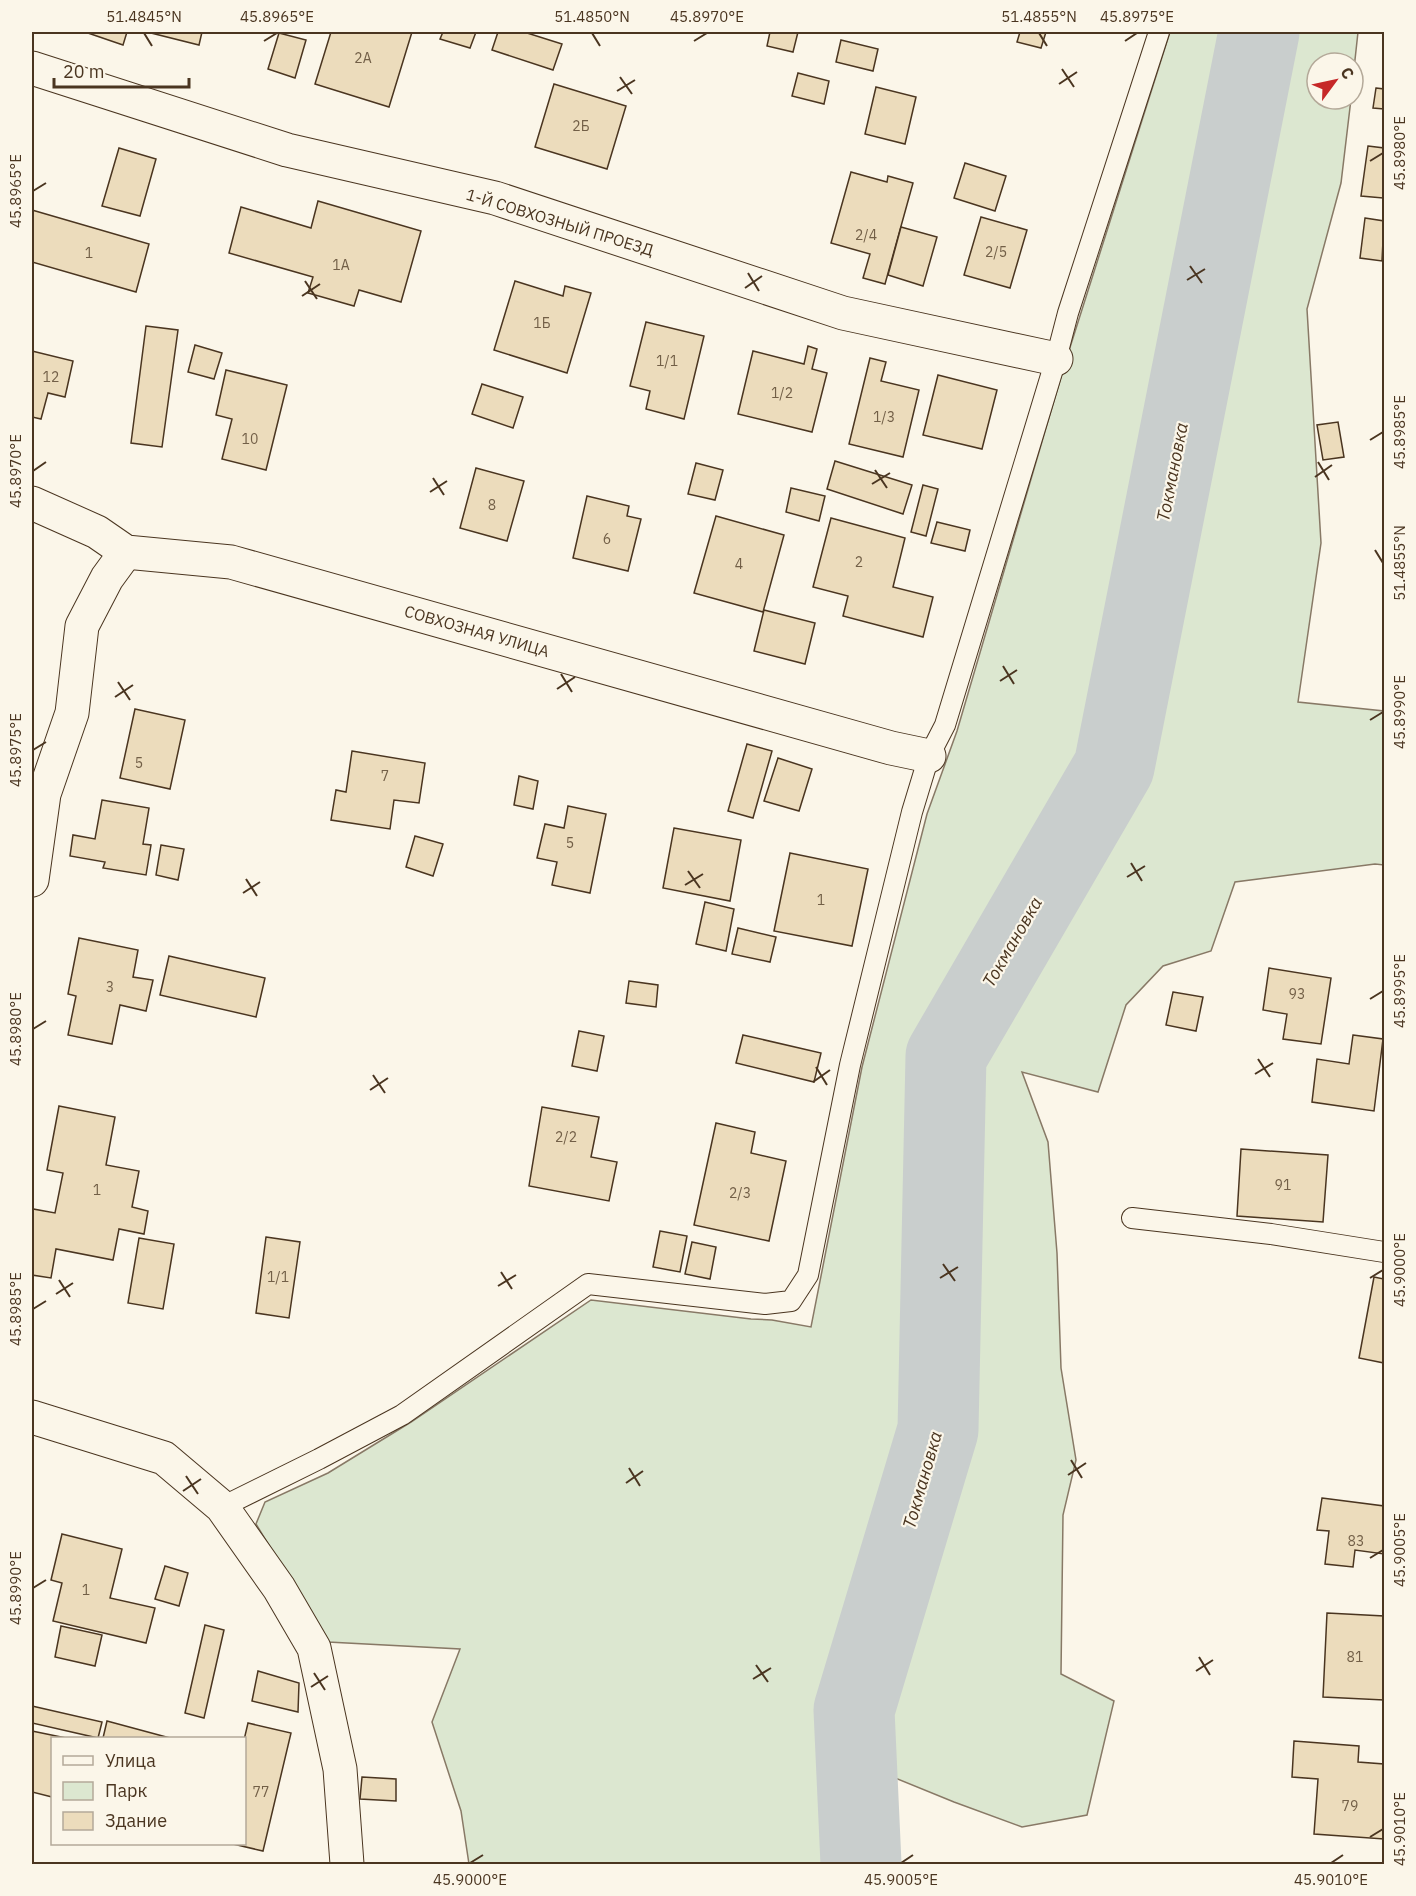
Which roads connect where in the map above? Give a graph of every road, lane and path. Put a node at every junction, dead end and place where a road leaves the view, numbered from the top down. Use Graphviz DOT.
graph roads {
  1 [pos="1159,32"];
  2 [pos="32,68"];
  3 [pos="1056,359"];
  4 [pos="32,503"];
  5 [pos="126,552"];
  6 [pos="928,756"];
  7 [pos="32,880"];
  8 [pos="1132,1218"];
  9 [pos="1384,1252"];
  10 [pos="32,1417"];
  11 [pos="222,1507"];
  12 [pos="347,1864"];
  1 -- 3 [label="lane"];
  2 -- 3 [label="street, 1-Й СОВХОЗНЫЙ ПРОЕЗД"];
  3 -- 6 [label="lane"];
  4 -- 5 [label="street, СОВХОЗНАЯ УЛИЦА"];
  5 -- 6 [label="street, СОВХОЗНАЯ УЛИЦА"];
  5 -- 7 [label="street"];
  6 -- 11 [label="lane"];
  8 -- 9 [label="lane"];
  10 -- 11 [label="street"];
  11 -- 12 [label="street"];
}
